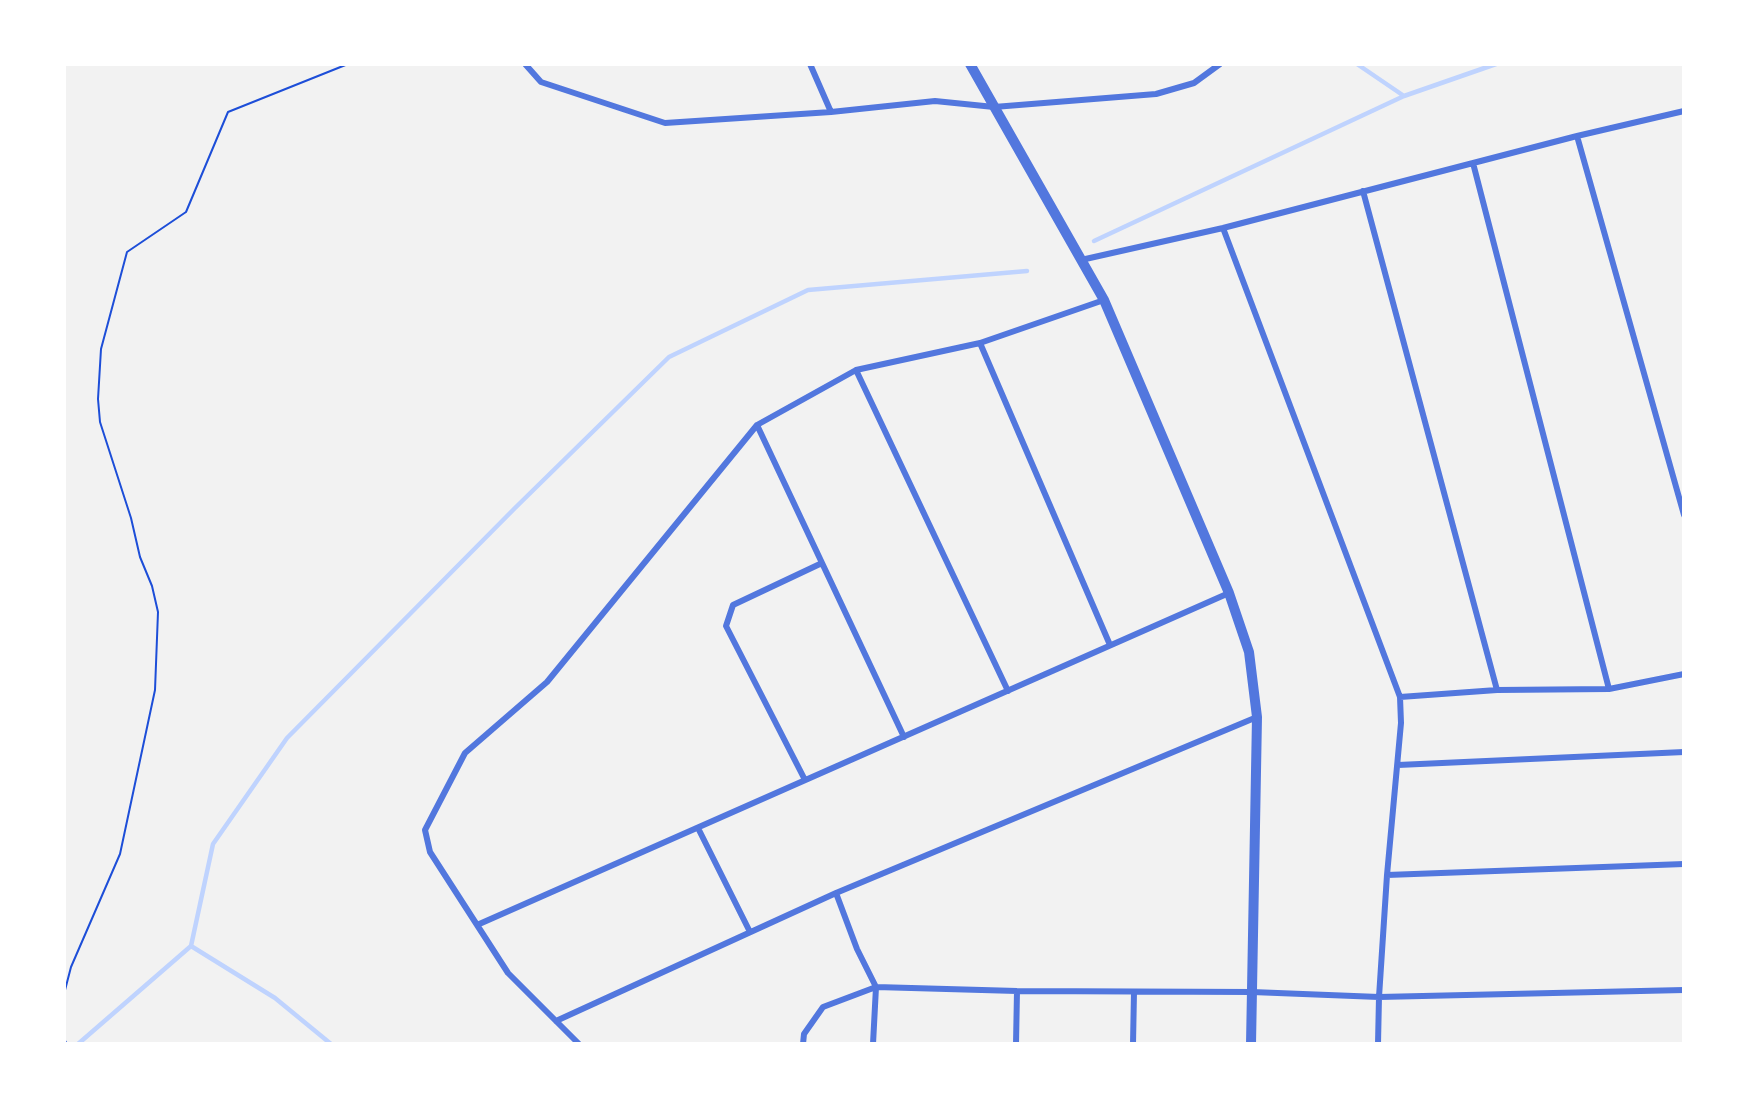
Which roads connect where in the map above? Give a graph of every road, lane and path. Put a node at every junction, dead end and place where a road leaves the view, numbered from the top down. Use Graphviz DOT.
graph roads {
  1 [pos="348,64"];
  2 [pos="525,64"];
  3 [pos="810,64"];
  4 [pos="970,64"];
  5 [pos="1220,64"];
  6 [pos="994,107"];
  7 [pos="1683,111"];
  8 [pos="831,112"];
  9 [pos="1577,136"];
  10 [pos="1473,163"];
  11 [pos="1364,191"];
  12 [pos="1223,228"];
  13 [pos="1081,260"];
  14 [pos="1104,300"];
  15 [pos="980,343"];
  16 [pos="856,369"];
  17 [pos="757,425"];
  18 [pos="1683,515"];
  19 [pos="822,563"];
  20 [pos="1229,593"];
  21 [pos="1110,645"];
  22 [pos="1683,674"];
  23 [pos="1609,689"];
  24 [pos="1497,690"];
  25 [pos="1008,691"];
  26 [pos="1400,697"];
  27 [pos="1257,717"];
  28 [pos="904,737"];
  29 [pos="1683,752"];
  30 [pos="1398,765"];
  31 [pos="805,780"];
  32 [pos="698,828"];
  33 [pos="1683,864"];
  34 [pos="1387,875"];
  35 [pos="836,893"];
  36 [pos="477,925"];
  37 [pos="750,932"];
  38 [pos="876,987"];
  39 [pos="1683,990"];
  40 [pos="1017,991"];
  41 [pos="1134,992"];
  42 [pos="1252,993"];
  43 [pos="64,994"];
  44 [pos="1378,997"];
  45 [pos="556,1021"];
  46 [pos="64,1038"];
  47 [pos="67,1044"];
  48 [pos="579,1044"];
  49 [pos="803,1044"];
  50 [pos="873,1044"];
  51 [pos="1016,1044"];
  52 [pos="1133,1044"];
  53 [pos="1251,1044"];
  54 [pos="1378,1044"];
  1 -- 43 [label="path"];
  2 -- 8 [label="street"];
  3 -- 8 [label="street"];
  4 -- 6 [label="street"];
  5 -- 6 [label="street"];
  6 -- 8 [label="street"];
  6 -- 13 [label="street"];
  7 -- 9 [label="street"];
  9 -- 10 [label="street"];
  9 -- 18 [label="street"];
  10 -- 11 [label="street"];
  10 -- 23 [label="street"];
  11 -- 12 [label="street"];
  11 -- 24 [label="street"];
  12 -- 13 [label="street"];
  12 -- 26 [label="street"];
  13 -- 14 [label="street"];
  14 -- 15 [label="street"];
  14 -- 20 [label="street"];
  15 -- 16 [label="street"];
  15 -- 21 [label="street"];
  16 -- 17 [label="street"];
  16 -- 25 [label="street"];
  17 -- 19 [label="street"];
  17 -- 36 [label="street"];
  19 -- 28 [label="street"];
  19 -- 31 [label="street"];
  20 -- 21 [label="street"];
  20 -- 27 [label="street"];
  21 -- 25 [label="street"];
  22 -- 23 [label="street"];
  23 -- 24 [label="street"];
  24 -- 26 [label="street"];
  25 -- 28 [label="street"];
  26 -- 30 [label="street"];
  27 -- 35 [label="street"];
  27 -- 42 [label="street"];
  28 -- 31 [label="street"];
  29 -- 30 [label="street"];
  30 -- 34 [label="street"];
  31 -- 32 [label="street"];
  32 -- 36 [label="street"];
  32 -- 37 [label="street"];
  33 -- 34 [label="street"];
  34 -- 44 [label="street"];
  35 -- 37 [label="street"];
  35 -- 38 [label="street"];
  36 -- 45 [label="street"];
  37 -- 45 [label="street"];
  38 -- 40 [label="street"];
  38 -- 49 [label="street"];
  38 -- 50 [label="street"];
  39 -- 44 [label="street"];
  40 -- 41 [label="street"];
  40 -- 51 [label="street"];
  41 -- 42 [label="street"];
  41 -- 52 [label="street"];
  42 -- 44 [label="street"];
  42 -- 53 [label="street"];
  44 -- 54 [label="street"];
  45 -- 48 [label="street"];
  46 -- 47 [label="path"];
}
